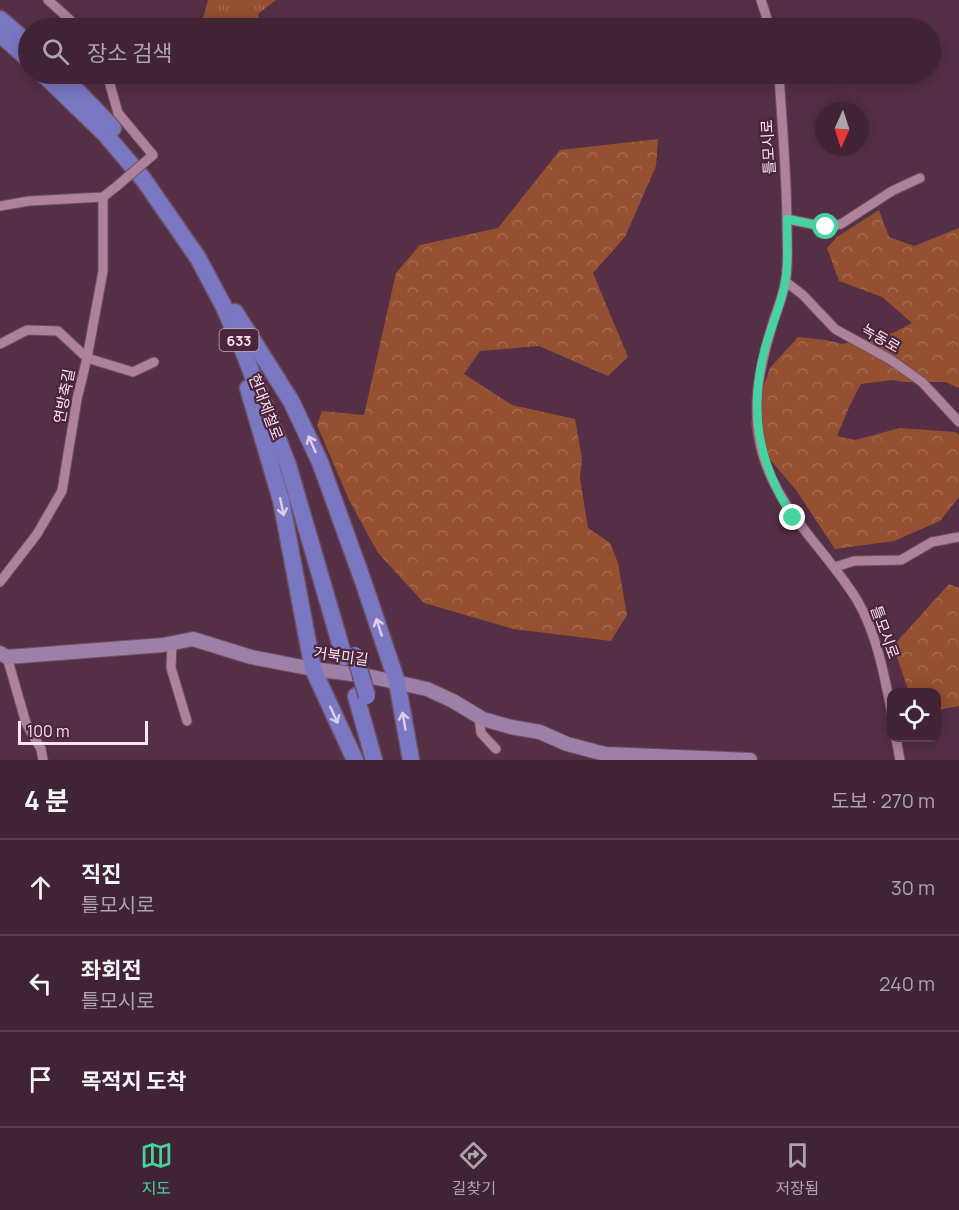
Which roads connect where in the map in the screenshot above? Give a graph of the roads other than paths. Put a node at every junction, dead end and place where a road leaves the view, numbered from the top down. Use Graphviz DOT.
graph roads {
  1 [pos="48,0"];
  2 [pos="760,0"];
  3 [pos="68,18"];
  4 [pos="766,18"];
  5 [pos="0,19"];
  6 [pos="0,34"];
  7 [pos="18,34"];
  8 [pos="18,50"];
  9 [pos="53,84"];
  10 [pos="71,84"];
  11 [pos="110,84"];
  12 [pos="780,84"];
  13 [pos="920,178"];
  14 [pos="102,197"];
  15 [pos="0,206"];
  16 [pos="787,219"];
  17 [pos="786,282"];
  18 [pos="229,309"];
  19 [pos="0,344"];
  20 [pos="87,358"];
  21 [pos="154,362"];
  22 [pos="959,422"];
  23 [pos="959,537"];
  24 [pos="835,567"];
  25 [pos="0,582"];
  26 [pos="172,644"];
  27 [pos="3,655"];
  28 [pos="313,669"];
  29 [pos="397,682"];
  30 [pos="887,694"];
  31 [pos="361,696"];
  32 [pos="478,716"];
  33 [pos="187,722"];
  34 [pos="897,742"];
  35 [pos="496,749"];
  36 [pos="670,758"];
  37 [pos="43,760"];
  38 [pos="356,760"];
  39 [pos="374,760"];
  40 [pos="386,760"];
  41 [pos="411,760"];
  42 [pos="750,760"];
  43 [pos="900,760"];
  1 -- 3 [label="street"];
  2 -- 4 [label="street"];
  5 -- 7 [label="highway"];
  6 -- 8 [label="highway"];
  9 -- 18 [label="highway, 현대제철로 / 633"];
  10 -- 18 [label="highway, 현대제철로 / 633"];
  11 -- 14 [label="street, bridge"];
  12 -- 16 [label="street, 틀모시로"];
  13 -- 16 [label="street"];
  14 -- 15 [label="street"];
  14 -- 20 [label="street, 연방축길"];
  16 -- 17 [label="street, 틀모시로"];
  17 -- 22 [label="street, 녹동로"];
  17 -- 24 [label="street, 틀모시로"];
  18 -- 28 [label="highway, one-way"];
  29 -- 18 [label="highway, one-way"];
  18 -- 31 [label="highway, 현대제철로 / 633, bridge"];
  19 -- 20 [label="street"];
  20 -- 21 [label="street"];
  20 -- 25 [label="street, 연방축길"];
  23 -- 24 [label="street"];
  24 -- 30 [label="street, 틀모시로"];
  26 -- 27 [label="street, 거북미길"];
  26 -- 28 [label="street, 거북미길"];
  26 -- 33 [label="street"];
  27 -- 37 [label="street"];
  28 -- 29 [label="street, 거북미길"];
  28 -- 38 [label="highway, one-way"];
  29 -- 32 [label="street, 거북미길"];
  41 -- 29 [label="highway, one-way"];
  31 -- 39 [label="highway, 현대제철로 / 633"];
  31 -- 40 [label="highway, 현대제철로 / 633"];
  32 -- 35 [label="street"];
  32 -- 36 [label="street, 거북미길"];
  34 -- 43 [label="street"];
  36 -- 42 [label="street, 거북미길"];
}
